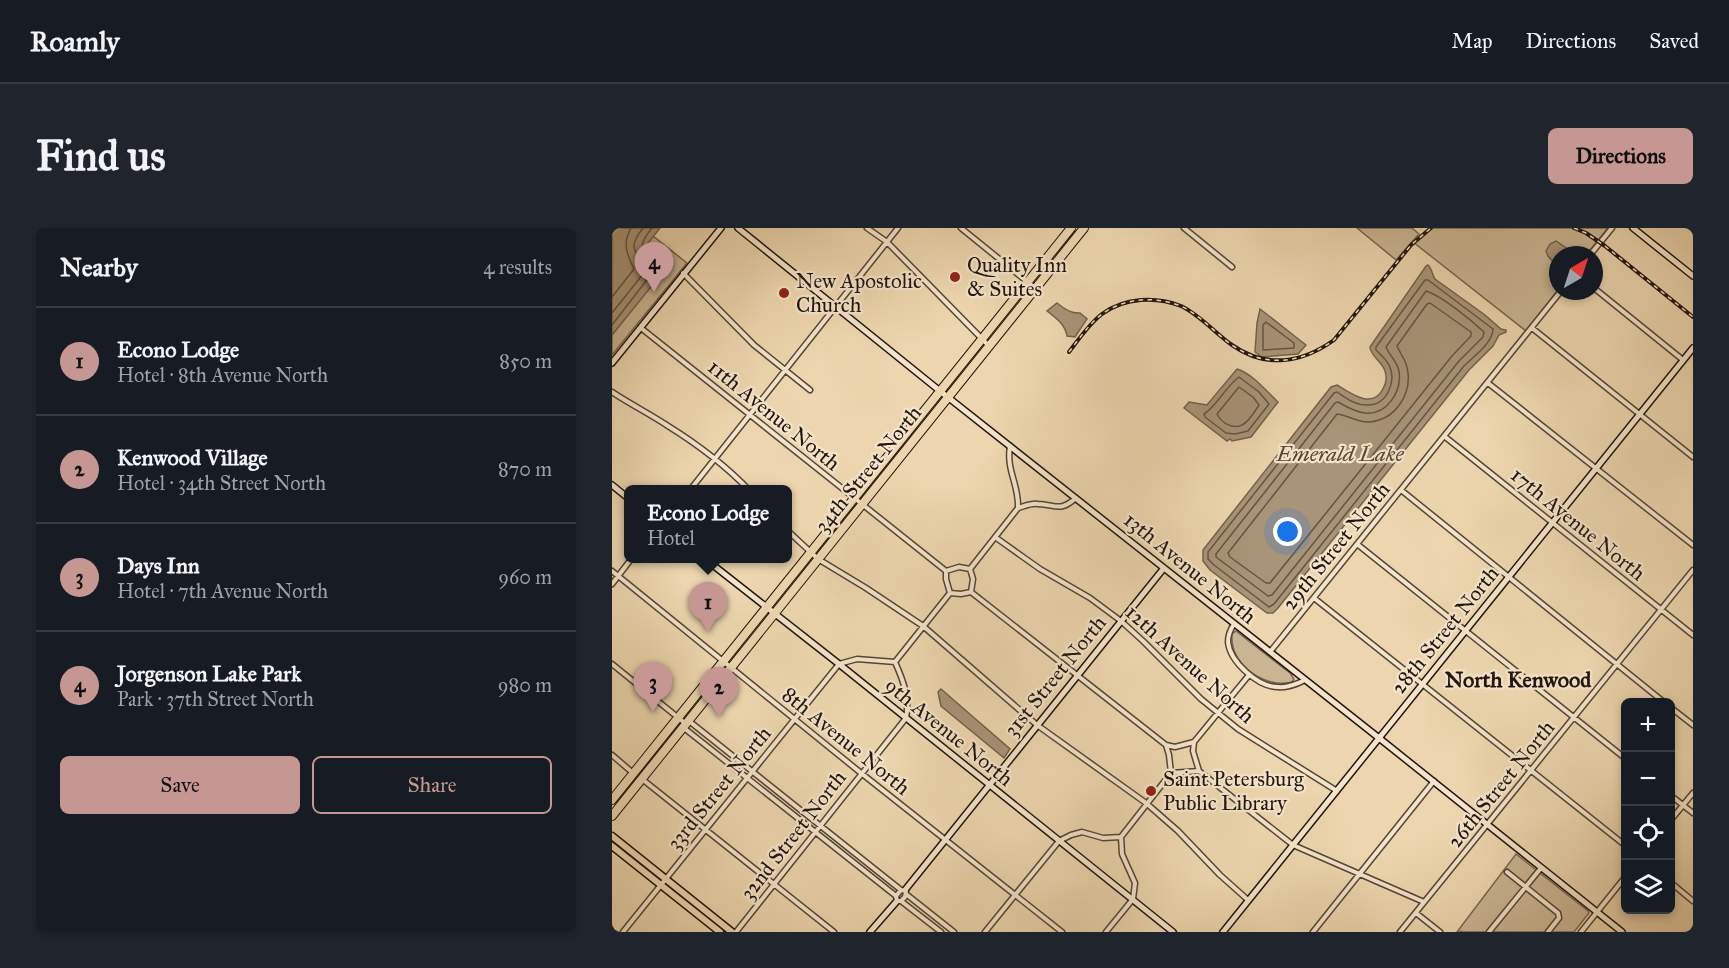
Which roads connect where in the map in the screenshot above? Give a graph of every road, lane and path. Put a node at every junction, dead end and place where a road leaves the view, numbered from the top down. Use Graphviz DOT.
graph roads {
  1 [pos="720,228"];
  2 [pos="738,228"];
  3 [pos="867,228"];
  4 [pos="898,228"];
  5 [pos="961,228"];
  6 [pos="1184,228"];
  7 [pos="1612,228"];
  8 [pos="1633,228"];
  9 [pos="1077,229"];
  10 [pos="887,242"];
  11 [pos="1597,246"];
  12 [pos="1232,267"];
  13 [pos="683,273"];
  14 [pos="1693,276"];
  15 [pos="1028,282"];
  16 [pos="1035,288"];
  17 [pos="1603,295"];
  18 [pos="1554,300"];
  19 [pos="836,307"];
  20 [pos="640,327"];
  21 [pos="1532,328"];
  22 [pos="983,339"];
  23 [pos="989,346"];
  24 [pos="1693,348"];
  25 [pos="1683,360"];
  26 [pos="612,363"];
  27 [pos="786,371"];
  28 [pos="1488,383"];
  29 [pos="810,390"];
  30 [pos="612,392"];
  31 [pos="940,392"];
  32 [pos="948,397"];
  33 [pos="1640,414"];
  34 [pos="749,415"];
  35 [pos="1444,436"];
  36 [pos="897,445"];
  37 [pos="1010,446"];
  38 [pos="905,451"];
  39 [pos="1693,457"];
  40 [pos="714,458"];
  41 [pos="1596,468"];
  42 [pos="612,484"];
  43 [pos="693,485"];
  44 [pos="744,485"];
  45 [pos="1401,490"];
  46 [pos="624,494"];
  47 [pos="854,498"];
  48 [pos="1076,498"];
  49 [pos="862,505"];
  50 [pos="1018,508"];
  51 [pos="1552,523"];
  52 [pos="792,535"];
  53 [pos="995,537"];
  54 [pos="1357,544"];
  55 [pos="1693,545"];
  56 [pos="811,553"];
  57 [pos="818,559"];
  58 [pos="628,563"];
  59 [pos="710,563"];
  60 [pos="1164,568"];
  61 [pos="970,569"];
  62 [pos="1693,570"];
  63 [pos="612,571"];
  64 [pos="946,571"];
  65 [pos="618,576"];
  66 [pos="1509,576"];
  67 [pos="612,584"];
  68 [pos="971,592"];
  69 [pos="950,593"];
  70 [pos="1314,598"];
  71 [pos="766,608"];
  72 [pos="1661,610"];
  73 [pos="775,614"];
  74 [pos="1121,621"];
  75 [pos="1234,624"];
  76 [pos="923,626"];
  77 [pos="1466,630"];
  78 [pos="1693,635"];
  79 [pos="1270,652"];
  80 [pos="723,662"];
  81 [pos="896,663"];
  82 [pos="612,664"];
  83 [pos="839,664"];
  84 [pos="1617,664"];
  85 [pos="731,668"];
  86 [pos="1077,675"];
  87 [pos="1249,675"];
  88 [pos="1305,680"];
  89 [pos="1423,684"];
  90 [pos="1660,698"];
  91 [pos="1675,710"];
  92 [pos="1218,713"];
  93 [pos="678,718"];
  94 [pos="906,718"];
  95 [pos="1574,718"];
  96 [pos="794,719"];
  97 [pos="686,724"];
  98 [pos="1037,725"];
  99 [pos="1693,725"];
  100 [pos="1380,738"];
  101 [pos="1194,742"];
  102 [pos="1166,745"];
  103 [pos="612,755"];
  104 [pos="1621,755"];
  105 [pos="1531,770"];
  106 [pos="1199,771"];
  107 [pos="752,772"];
  108 [pos="634,773"];
  109 [pos="861,773"];
  110 [pos="1171,773"];
  111 [pos="747,778"];
  112 [pos="642,779"];
  113 [pos="1434,781"];
  114 [pos="989,785"];
  115 [pos="1336,790"];
  116 [pos="1693,793"];
  117 [pos="1675,798"];
  118 [pos="612,800"];
  119 [pos="1146,803"];
  120 [pos="1683,805"];
  121 [pos="1693,813"];
  122 [pos="612,816"];
  123 [pos="1675,816"];
  124 [pos="1488,824"];
  125 [pos="820,825"];
  126 [pos="705,830"];
  127 [pos="815,831"];
  128 [pos="612,836"];
  129 [pos="1121,837"];
  130 [pos="945,839"];
  131 [pos="1059,841"];
  132 [pos="1621,842"];
  133 [pos="1293,845"];
  134 [pos="612,846"];
  135 [pos="1541,867"];
  136 [pos="1507,872"];
  137 [pos="1361,873"];
  138 [pos="666,879"];
  139 [pos="1621,882"];
  140 [pos="773,884"];
  141 [pos="661,885"];
  142 [pos="1675,885"];
  143 [pos="1526,886"];
  144 [pos="904,891"];
  145 [pos="1015,895"];
  146 [pos="1133,898"];
  147 [pos="898,899"];
  148 [pos="1248,900"];
  149 [pos="1693,901"];
  150 [pos="1424,902"];
  151 [pos="1597,912"];
  152 [pos="1416,913"];
  153 [pos="623,932"];
  154 [pos="720,932"];
  155 [pos="734,932"];
  156 [pos="834,932"];
  157 [pos="870,932"];
  158 [pos="941,932"];
  159 [pos="954,932"];
  160 [pos="985,932"];
  161 [pos="1062,932"];
  162 [pos="1106,932"];
  163 [pos="1173,932"];
  164 [pos="1223,932"];
  165 [pos="1313,932"];
  166 [pos="1400,932"];
  167 [pos="1440,932"];
  168 [pos="1490,932"];
  169 [pos="1548,932"];
  170 [pos="1581,932"];
  171 [pos="1622,932"];
  1 -- 13 [label="street"];
  2 -- 19 [label="street, 13th Avenue North"];
  3 -- 10 [label="street"];
  4 -- 10 [label="street"];
  5 -- 15 [label="street"];
  6 -- 12 [label="street"];
  7 -- 11 [label="street"];
  8 -- 14 [label="street"];
  9 -- 15 [label="highway, 34th Street North"];
  9 -- 16 [label="highway, 34th Street North"];
  10 -- 19 [label="street"];
  10 -- 22 [label="street"];
  13 -- 20 [label="street"];
  13 -- 27 [label="street"];
  15 -- 16 [label="street"];
  15 -- 22 [label="highway, 34th Street North"];
  16 -- 23 [label="highway, 34th Street North"];
  17 -- 25 [label="street"];
  18 -- 21 [label="street, 29th Street North"];
  19 -- 27 [label="street"];
  19 -- 31 [label="street, 13th Avenue North"];
  20 -- 26 [label="street"];
  20 -- 34 [label="street, 11th Avenue North"];
  21 -- 28 [label="street, 29th Street North"];
  21 -- 33 [label="street"];
  22 -- 23 [label="street"];
  22 -- 31 [label="highway, 34th Street North"];
  23 -- 32 [label="highway, 34th Street North"];
  24 -- 25 [label="street, 28th Street North"];
  25 -- 33 [label="street, 28th Street North"];
  27 -- 29 [label="street"];
  27 -- 34 [label="street"];
  28 -- 35 [label="street, 29th Street North"];
  28 -- 41 [label="street"];
  30 -- 40 [label="street"];
  31 -- 32 [label="street, 13th Avenue North"];
  31 -- 36 [label="highway, 34th Street North"];
  32 -- 37 [label="street, 13th Avenue North"];
  32 -- 38 [label="highway, 34th Street North"];
  33 -- 39 [label="street"];
  33 -- 41 [label="street, 28th Street North"];
  34 -- 40 [label="street"];
  34 -- 47 [label="street, 11th Avenue North"];
  35 -- 45 [label="street, 29th Street North"];
  35 -- 51 [label="street, 17th Avenue North"];
  36 -- 38 [label="highway"];
  36 -- 47 [label="highway, 34th Street North"];
  37 -- 48 [label="street, 13th Avenue North"];
  37 -- 50 [label="street"];
  38 -- 49 [label="highway, 34th Street North"];
  40 -- 43 [label="street"];
  40 -- 44 [label="street"];
  41 -- 51 [label="street, 28th Street North"];
  41 -- 55 [label="street"];
  42 -- 46 [label="street"];
  45 -- 54 [label="street, 29th Street North"];
  45 -- 66 [label="street"];
  47 -- 49 [label="street, 11th Avenue North"];
  47 -- 56 [label="highway, 34th Street North"];
  48 -- 50 [label="street"];
  48 -- 60 [label="street, 13th Avenue North"];
  49 -- 57 [label="highway, 34th Street North"];
  49 -- 64 [label="street, 11th Avenue North"];
  50 -- 53 [label="street"];
  51 -- 66 [label="street, 28th Street North"];
  51 -- 72 [label="street, 17th Avenue North"];
  52 -- 56 [label="street"];
  53 -- 61 [label="street"];
  53 -- 74 [label="street, 12th Avenue North"];
  54 -- 70 [label="street, 29th Street North"];
  54 -- 77 [label="street"];
  56 -- 57 [label="street"];
  56 -- 71 [label="highway, 34th Street North"];
  57 -- 73 [label="highway, 34th Street North"];
  57 -- 76 [label="street"];
  58 -- 65 [label="street"];
  59 -- 71 [label="street, 9th Avenue North"];
  60 -- 74 [label="street, 31st Street North"];
  60 -- 75 [label="street, 13th Avenue North"];
  61 -- 64 [label="street"];
  61 -- 68 [label="street"];
  62 -- 72 [label="street, 26th Street North"];
  63 -- 65 [label="street, 8th Avenue North"];
  64 -- 69 [label="street"];
  65 -- 67 [label="street"];
  65 -- 80 [label="street, 8th Avenue North"];
  66 -- 77 [label="street, 28th Street North"];
  66 -- 84 [label="street"];
  68 -- 69 [label="street"];
  68 -- 86 [label="street"];
  69 -- 76 [label="street"];
  70 -- 79 [label="street, 29th Street North"];
  70 -- 89 [label="street"];
  71 -- 73 [label="street, 9th Avenue North"];
  71 -- 80 [label="highway, 34th Street North"];
  72 -- 78 [label="street, 17th Avenue North"];
  72 -- 84 [label="street, 26th Street North"];
  73 -- 83 [label="street, 9th Avenue North"];
  73 -- 85 [label="highway, 34th Street North"];
  74 -- 86 [label="street, 31st Street North"];
  74 -- 92 [label="street, 12th Avenue North"];
  75 -- 79 [label="street, 13th Avenue North"];
  75 -- 87 [label="street"];
  76 -- 81 [label="street"];
  76 -- 98 [label="street"];
  77 -- 89 [label="street, 28th Street North"];
  77 -- 95 [label="street"];
  79 -- 88 [label="street, 13th Avenue North"];
  80 -- 85 [label="street, 8th Avenue North"];
  80 -- 93 [label="highway, 34th Street North"];
  81 -- 83 [label="street"];
  81 -- 94 [label="street"];
  82 -- 93 [label="street"];
  83 -- 94 [label="street, 9th Avenue North"];
  83 -- 96 [label="street, 33rd Street North"];
  84 -- 90 [label="street"];
  84 -- 95 [label="street, 26th Street North"];
  85 -- 96 [label="street, 8th Avenue North"];
  85 -- 97 [label="highway, 34th Street North"];
  86 -- 98 [label="street, 31st Street North"];
  86 -- 102 [label="street"];
  87 -- 88 [label="street"];
  87 -- 92 [label="street"];
  88 -- 100 [label="street, 13th Avenue North"];
  89 -- 100 [label="street, 28th Street North"];
  89 -- 105 [label="street"];
  91 -- 99 [label="street"];
  92 -- 101 [label="street"];
  92 -- 115 [label="street, 12th Avenue North"];
  93 -- 97 [label="street"];
  93 -- 108 [label="highway, 34th Street North"];
  94 -- 109 [label="street, 32nd Street North"];
  94 -- 114 [label="street, 9th Avenue North"];
  95 -- 104 [label="street"];
  95 -- 105 [label="street, 26th Street North"];
  96 -- 107 [label="street, 33rd Street North"];
  96 -- 109 [label="street, 8th Avenue North"];
  97 -- 107 [label="street"];
  97 -- 111 [label="street"];
  97 -- 112 [label="highway, 34th Street North"];
  98 -- 114 [label="street, 31st Street North"];
  98 -- 119 [label="street"];
  100 -- 113 [label="street, 13th Avenue North"];
  100 -- 115 [label="street, 28th Street North"];
  101 -- 102 [label="street"];
  101 -- 106 [label="street"];
  102 -- 110 [label="street"];
  103 -- 108 [label="street"];
  105 -- 124 [label="street, 26th Street North"];
  105 -- 132 [label="street"];
  106 -- 110 [label="street"];
  106 -- 133 [label="street"];
  107 -- 111 [label="street, 33rd Street North"];
  107 -- 125 [label="street"];
  108 -- 118 [label="highway, 34th Street North"];
  109 -- 125 [label="street, 32nd Street North"];
  109 -- 130 [label="street, 8th Avenue North"];
  110 -- 119 [label="street"];
  111 -- 126 [label="street, 33rd Street North"];
  111 -- 127 [label="street"];
  112 -- 122 [label="highway, 34th Street North"];
  112 -- 126 [label="street"];
  113 -- 124 [label="street, 13th Avenue North"];
  113 -- 137 [label="street"];
  114 -- 130 [label="street, 31st Street North"];
  114 -- 131 [label="street, 9th Avenue North"];
  115 -- 133 [label="street, 28th Street North"];
  116 -- 120 [label="street"];
  117 -- 120 [label="street"];
  119 -- 129 [label="street"];
  119 -- 148 [label="street"];
  120 -- 121 [label="street"];
  120 -- 123 [label="street"];
  124 -- 135 [label="street, 13th Avenue North"];
  124 -- 150 [label="street, 26th Street North"];
  125 -- 127 [label="street, 32nd Street North"];
  125 -- 144 [label="street"];
  126 -- 138 [label="street, 33rd Street North"];
  126 -- 140 [label="street"];
  127 -- 140 [label="street, 32nd Street North"];
  127 -- 147 [label="street"];
  128 -- 138 [label="main road"];
  129 -- 131 [label="street"];
  129 -- 146 [label="street"];
  130 -- 144 [label="street, 31st Street North"];
  130 -- 145 [label="street, 8th Avenue North"];
  131 -- 145 [label="street"];
  131 -- 146 [label="street, 9th Avenue North"];
  133 -- 137 [label="street"];
  133 -- 148 [label="street, 28th Street North"];
  134 -- 141 [label="main road"];
  135 -- 143 [label="street"];
  135 -- 151 [label="street, 13th Avenue North"];
  136 -- 143 [label="street"];
  137 -- 150 [label="street"];
  137 -- 165 [label="street"];
  138 -- 141 [label="street, 33rd Street North"];
  138 -- 155 [label="main road"];
  139 -- 151 [label="street"];
  140 -- 155 [label="street, 32nd Street North"];
  140 -- 156 [label="street"];
  141 -- 153 [label="street, 33rd Street North"];
  141 -- 154 [label="main road"];
  142 -- 149 [label="street"];
  143 -- 168 [label="street"];
  143 -- 169 [label="street"];
  144 -- 147 [label="street"];
  144 -- 147 [label="street"];
  144 -- 159 [label="street"];
  145 -- 160 [label="street"];
  145 -- 161 [label="street, 8th Avenue North"];
  146 -- 162 [label="street"];
  146 -- 163 [label="street, 9th Avenue North"];
  147 -- 157 [label="street"];
  147 -- 158 [label="street"];
  148 -- 164 [label="street, 28th Street North"];
  150 -- 152 [label="street, 26th Street North"];
  151 -- 170 [label="street"];
  151 -- 171 [label="street, 13th Avenue North"];
  152 -- 166 [label="street, 26th Street North"];
  152 -- 167 [label="street"];
}
